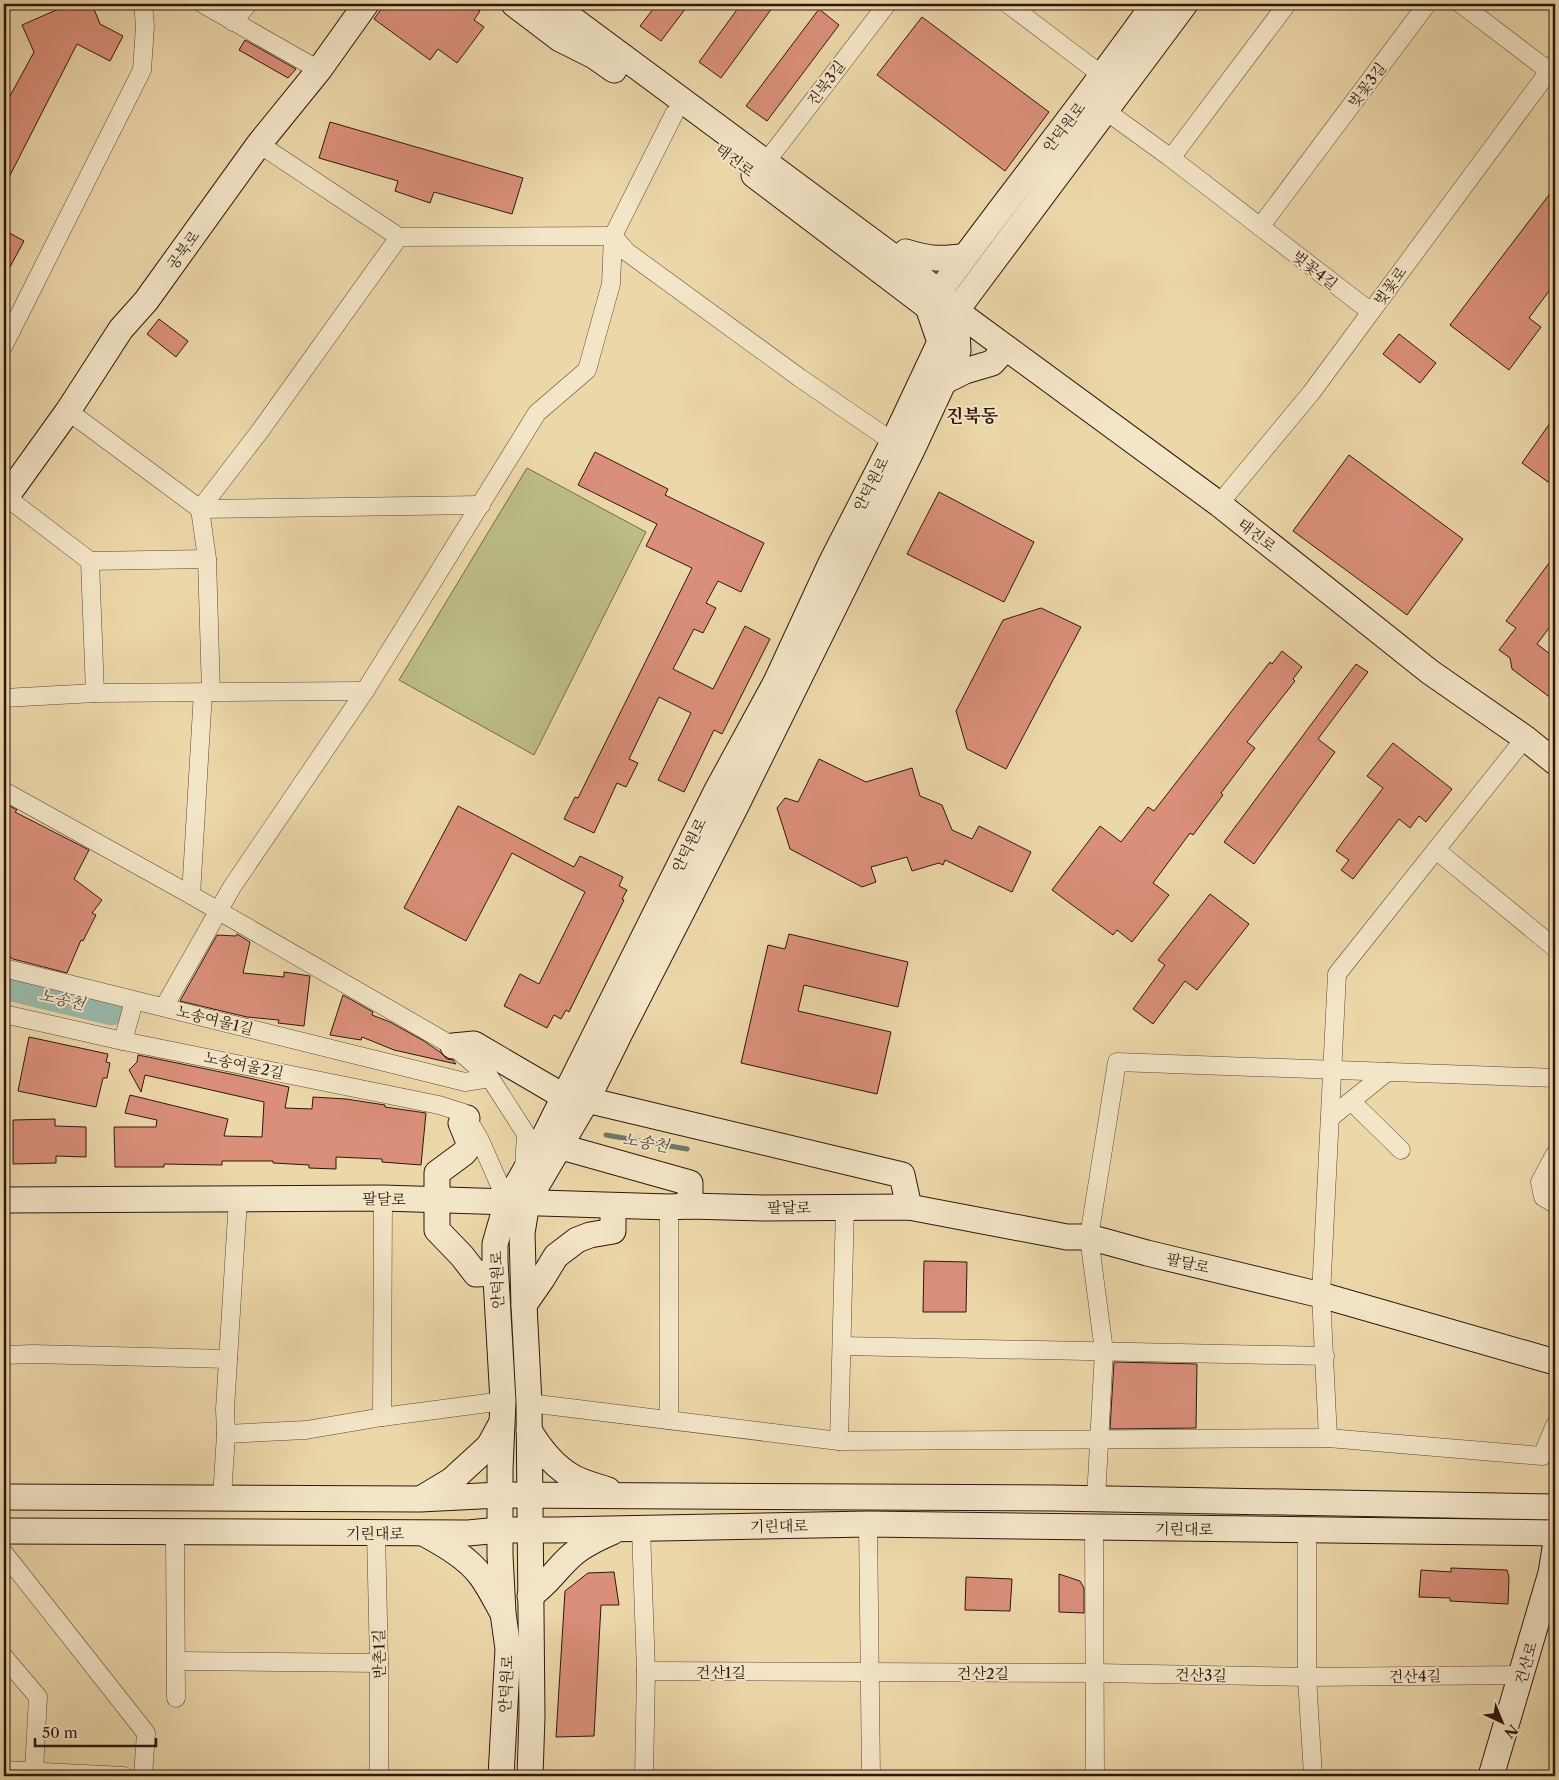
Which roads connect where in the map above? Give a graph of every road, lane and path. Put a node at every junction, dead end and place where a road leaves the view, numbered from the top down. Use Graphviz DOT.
graph roads {
  1 [pos="143,4"];
  2 [pos="204,4"];
  3 [pos="248,4"];
  4 [pos="366,4"];
  5 [pos="514,4"];
  6 [pos="552,4"];
  7 [pos="886,4"];
  8 [pos="1008,4"];
  9 [pos="1154,4"];
  10 [pos="1185,4"];
  11 [pos="1287,4"];
  12 [pos="1427,4"];
  13 [pos="1461,4"];
  14 [pos="234,22"];
  15 [pos="1552,67"];
  16 [pos="319,70"];
  17 [pos="1103,76"];
  18 [pos="1106,111"];
  19 [pos="674,114"];
  20 [pos="260,144"];
  21 [pos="1171,158"];
  22 [pos="766,162"];
  23 [pos="1260,227"];
  24 [pos="613,236"];
  25 [pos="399,237"];
  26 [pos="965,256"];
  27 [pos="899,261"];
  28 [pos="933,300"];
  29 [pos="956,311"];
  30 [pos="1371,312"];
  31 [pos="4,345"];
  32 [pos="1006,348"];
  33 [pos="945,381"];
  34 [pos="68,411"];
  35 [pos="893,442"];
  36 [pos="5,499"];
  37 [pos="1219,504"];
  38 [pos="481,505"];
  39 [pos="200,509"];
  40 [pos="207,559"];
  41 [pos="90,561"];
  42 [pos="365,691"];
  43 [pos="207,692"];
  44 [pos="95,693"];
  45 [pos="4,698"];
  46 [pos="1525,738"];
  47 [pos="1555,762"];
  48 [pos="4,791"];
  49 [pos="1436,850"];
  50 [pos="191,895"];
  51 [pos="218,911"];
  52 [pos="1555,948"];
  53 [pos="4,968"];
  54 [pos="134,1001"];
  55 [pos="164,1007"];
  56 [pos="4,1014"];
  57 [pos="123,1041"];
  58 [pos="453,1046"];
  59 [pos="1333,1070"];
  60 [pos="1387,1072"];
  61 [pos="427,1073"];
  62 [pos="490,1078"];
  63 [pos="1555,1078"];
  64 [pos="575,1098"];
  65 [pos="1351,1101"];
  66 [pos="439,1105"];
  67 [pos="467,1118"];
  68 [pos="1330,1118"];
  69 [pos="542,1140"];
  70 [pos="1401,1150"];
  71 [pos="1555,1154"];
  72 [pos="384,1198"];
  73 [pos="238,1199"];
  74 [pos="4,1200"];
  75 [pos="436,1200"];
  76 [pos="517,1202"];
  77 [pos="1555,1204"];
  78 [pos="613,1206"];
  79 [pos="680,1206"];
  80 [pos="845,1207"];
  81 [pos="910,1207"];
  82 [pos="1089,1237"];
  83 [pos="495,1273"];
  84 [pos="1321,1294"];
  85 [pos="524,1305"];
  86 [pos="843,1346"];
  87 [pos="1104,1351"];
  88 [pos="4,1355"];
  89 [pos="1325,1356"];
  90 [pos="228,1359"];
  91 [pos="1555,1362"];
  92 [pos="529,1403"];
  93 [pos="502,1413"];
  94 [pos="382,1417"];
  95 [pos="669,1420"];
  96 [pos="1555,1425"];
  97 [pos="529,1430"];
  98 [pos="226,1434"];
  99 [pos="1328,1438"];
  100 [pos="1100,1439"];
  101 [pos="839,1441"];
  102 [pos="500,1495"];
  103 [pos="4,1496"];
  104 [pos="529,1496"];
  105 [pos="622,1496"];
  106 [pos="222,1498"];
  107 [pos="1096,1498"];
  108 [pos="420,1499"];
  109 [pos="1555,1507"];
  110 [pos="868,1524"];
  111 [pos="1094,1527"];
  112 [pos="630,1529"];
  113 [pos="500,1530"];
  114 [pos="529,1530"];
  115 [pos="4,1531"];
  116 [pos="1307,1531"];
  117 [pos="175,1532"];
  118 [pos="376,1533"];
  119 [pos="423,1533"];
  120 [pos="1555,1533"];
  121 [pos="1555,1548"];
  122 [pos="4,1553"];
  123 [pos="530,1596"];
  124 [pos="502,1613"];
  125 [pos="4,1657"];
  126 [pos="177,1661"];
  127 [pos="380,1663"];
  128 [pos="646,1671"];
  129 [pos="797,1672"];
  130 [pos="870,1672"];
  131 [pos="1096,1673"];
  132 [pos="1523,1674"];
  133 [pos="1307,1677"];
  134 [pos="176,1698"];
  135 [pos="4,1770"];
  136 [pos="34,1772"];
  137 [pos="124,1776"];
  138 [pos="143,1776"];
  139 [pos="379,1776"];
  140 [pos="500,1776"];
  141 [pos="530,1776"];
  142 [pos="644,1776"];
  143 [pos="871,1776"];
  144 [pos="1095,1776"];
  145 [pos="1313,1776"];
  146 [pos="1491,1776"];
  1 -- 31 [label="street"];
  2 -- 14 [label="street"];
  3 -- 14 [label="street"];
  4 -- 16 [label="street, 공북로"];
  5 -- 19 [label="street, 태진로"];
  6 -- 22 [label="street, 태진로"];
  7 -- 22 [label="street, 진북3길"];
  8 -- 17 [label="street"];
  9 -- 17 [label="street, 안덕원로"];
  10 -- 18 [label="street, 안덕원로"];
  11 -- 21 [label="street"];
  12 -- 23 [label="street, 벚꽃3길"];
  13 -- 15 [label="street"];
  14 -- 16 [label="street"];
  15 -- 30 [label="street, 벚꽃로"];
  16 -- 20 [label="street, 공북로"];
  17 -- 26 [label="street, 안덕원로"];
  18 -- 21 [label="street, 벚꽃4길"];
  18 -- 29 [label="street, 안덕원로"];
  19 -- 24 [label="street"];
  19 -- 28 [label="street, 태진로"];
  20 -- 25 [label="street"];
  20 -- 34 [label="street, 공북로"];
  21 -- 23 [label="street, 벚꽃4길"];
  22 -- 27 [label="street, 태진로"];
  23 -- 30 [label="street, 벚꽃4길"];
  24 -- 25 [label="street"];
  24 -- 35 [label="street"];
  24 -- 38 [label="street"];
  25 -- 39 [label="street"];
  26 -- 27 [label="street"];
  26 -- 28 [label="street, 안덕원로"];
  27 -- 28 [label="street, 태진로"];
  28 -- 29 [label="street, 태진로"];
  28 -- 35 [label="street, 안덕원로"];
  29 -- 32 [label="street, 태진로"];
  29 -- 33 [label="street, 안덕원로"];
  30 -- 37 [label="street, 벚꽃로"];
  32 -- 33 [label="street"];
  32 -- 37 [label="street, 태진로"];
  33 -- 64 [label="street, 안덕원로"];
  34 -- 36 [label="street, 공북로"];
  34 -- 39 [label="street"];
  35 -- 64 [label="street, 안덕원로"];
  36 -- 41 [label="street"];
  37 -- 46 [label="street, 태진로"];
  38 -- 39 [label="street"];
  38 -- 42 [label="street"];
  39 -- 40 [label="street"];
  40 -- 41 [label="street"];
  40 -- 43 [label="street"];
  41 -- 44 [label="street"];
  42 -- 43 [label="street"];
  42 -- 51 [label="street"];
  43 -- 44 [label="street"];
  43 -- 50 [label="street"];
  44 -- 45 [label="street"];
  46 -- 47 [label="street, 태진로"];
  46 -- 49 [label="street"];
  48 -- 50 [label="street"];
  49 -- 52 [label="street"];
  49 -- 59 [label="street"];
  50 -- 51 [label="street"];
  51 -- 55 [label="street"];
  51 -- 58 [label="street"];
  53 -- 54 [label="street, 노송여울1길"];
  54 -- 55 [label="street, 노송여울1길"];
  54 -- 57 [label="street"];
  55 -- 61 [label="street, 노송여울1길"];
  56 -- 57 [label="street, 노송여울2길"];
  57 -- 66 [label="street, 노송여울2길"];
  58 -- 62 [label="street"];
  58 -- 64 [label="street"];
  59 -- 60 [label="street"];
  59 -- 68 [label="street"];
  59 -- 82 [label="street"];
  60 -- 63 [label="street"];
  60 -- 65 [label="street"];
  61 -- 62 [label="street, 노송여울1길"];
  61 -- 66 [label="street"];
  62 -- 69 [label="street"];
  64 -- 69 [label="street, 안덕원로"];
  64 -- 81 [label="street"];
  65 -- 68 [label="street"];
  65 -- 70 [label="street"];
  66 -- 67 [label="street, 노송여울2길"];
  67 -- 75 [label="street"];
  67 -- 76 [label="street"];
  68 -- 84 [label="street"];
  69 -- 76 [label="street, 안덕원로"];
  69 -- 76 [label="street, 안덕원로"];
  69 -- 79 [label="street"];
  71 -- 77 [label="street"];
  72 -- 73 [label="street, 팔달로"];
  72 -- 75 [label="street, 팔달로"];
  72 -- 94 [label="street"];
  73 -- 74 [label="street, 팔달로"];
  73 -- 90 [label="street"];
  75 -- 76 [label="street, 팔달로"];
  75 -- 83 [label="street"];
  76 -- 78 [label="street, 팔달로"];
  76 -- 83 [label="street, 안덕원로"];
  76 -- 85 [label="street, 안덕원로"];
  78 -- 79 [label="street, 팔달로"];
  78 -- 85 [label="street"];
  79 -- 80 [label="street, 팔달로"];
  79 -- 95 [label="street"];
  80 -- 81 [label="street, 팔달로"];
  80 -- 86 [label="street"];
  81 -- 82 [label="street, 팔달로"];
  82 -- 84 [label="street, 팔달로"];
  82 -- 87 [label="street"];
  83 -- 93 [label="street, 안덕원로"];
  84 -- 89 [label="street"];
  84 -- 91 [label="street, 팔달로"];
  85 -- 92 [label="street, 안덕원로"];
  86 -- 87 [label="street"];
  86 -- 101 [label="street"];
  87 -- 89 [label="street"];
  87 -- 100 [label="street"];
  88 -- 90 [label="street"];
  89 -- 99 [label="street"];
  90 -- 98 [label="street"];
  92 -- 95 [label="street"];
  92 -- 97 [label="street, 안덕원로"];
  93 -- 94 [label="street"];
  93 -- 102 [label="street, 안덕원로"];
  93 -- 108 [label="street"];
  94 -- 98 [label="street"];
  95 -- 101 [label="street"];
  96 -- 99 [label="street"];
  97 -- 104 [label="street, 안덕원로"];
  97 -- 105 [label="street"];
  98 -- 106 [label="street"];
  99 -- 100 [label="street"];
  100 -- 101 [label="street"];
  100 -- 107 [label="street"];
  102 -- 104 [label="street, 기린대로"];
  102 -- 108 [label="street, 기린대로"];
  102 -- 113 [label="street, 안덕원로"];
  103 -- 106 [label="street, 기린대로"];
  104 -- 105 [label="street, 기린대로"];
  104 -- 114 [label="street, 안덕원로"];
  105 -- 107 [label="street, 기린대로"];
  106 -- 108 [label="street, 기린대로"];
  107 -- 109 [label="street, 기린대로"];
  110 -- 111 [label="street, 기린대로"];
  110 -- 112 [label="street, 기린대로"];
  110 -- 130 [label="street"];
  111 -- 116 [label="street, 기린대로"];
  111 -- 131 [label="street"];
  112 -- 114 [label="street, 기린대로"];
  112 -- 123 [label="street"];
  112 -- 128 [label="street"];
  113 -- 114 [label="street, 기린대로"];
  113 -- 119 [label="street, 기린대로"];
  113 -- 124 [label="street, 안덕원로"];
  114 -- 123 [label="street, 안덕원로"];
  115 -- 117 [label="street, 기린대로"];
  116 -- 120 [label="street, 기린대로"];
  116 -- 133 [label="street"];
  117 -- 118 [label="street, 기린대로"];
  117 -- 126 [label="street"];
  118 -- 119 [label="street, 기린대로"];
  118 -- 127 [label="street, 반촌1길"];
  119 -- 124 [label="street"];
  121 -- 132 [label="street, 건산로"];
  122 -- 138 [label="street"];
  123 -- 141 [label="street, 안덕원로"];
  124 -- 140 [label="street, 안덕원로"];
  125 -- 136 [label="street"];
  126 -- 127 [label="street"];
  126 -- 134 [label="street"];
  127 -- 139 [label="street, 반촌1길"];
  128 -- 129 [label="street, 건산1길"];
  128 -- 142 [label="street"];
  129 -- 130 [label="street, 건산2길"];
  130 -- 131 [label="street, 건산2길"];
  130 -- 143 [label="street"];
  131 -- 133 [label="street, 건산3길"];
  131 -- 144 [label="street"];
  132 -- 133 [label="street, 건산4길"];
  132 -- 146 [label="street, 건산로"];
  133 -- 145 [label="street"];
  135 -- 136 [label="street"];
  136 -- 137 [label="street"];
}
